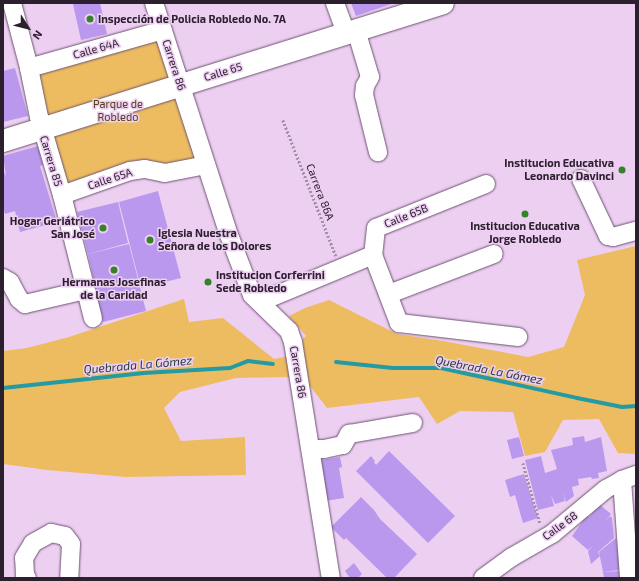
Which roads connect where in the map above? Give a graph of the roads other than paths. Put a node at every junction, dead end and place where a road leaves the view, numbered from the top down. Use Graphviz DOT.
graph roads {
  1 [pos="12,3"];
  2 [pos="154,3"];
  3 [pos="335,3"];
  4 [pos="439,4"];
  5 [pos="163,30"];
  6 [pos="351,32"];
  7 [pos="29,68"];
  8 [pos="181,84"];
  9 [pos="42,130"];
  10 [pos="3,141"];
  11 [pos="378,152"];
  12 [pos="206,165"];
  13 [pos="581,179"];
  14 [pos="486,184"];
  15 [pos="62,195"];
  16 [pos="636,230"];
  17 [pos="494,254"];
  18 [pos="374,255"];
  19 [pos="3,278"];
  20 [pos="85,290"];
  21 [pos="389,294"];
  22 [pos="260,302"];
  23 [pos="93,318"];
  24 [pos="518,337"];
  25 [pos="413,423"];
  26 [pos="311,450"];
  27 [pos="629,478"];
  28 [pos="27,578"];
  29 [pos="69,578"];
  30 [pos="331,578"];
  31 [pos="483,578"];
  32 [pos="629,578"];
  1 -- 7 [label="street, Carrera 85"];
  2 -- 5 [label="street, Carrera 86"];
  3 -- 6 [label="street"];
  4 -- 6 [label="main road, Calle 65"];
  5 -- 7 [label="street, Calle 64A"];
  5 -- 8 [label="street, Carrera 86"];
  6 -- 8 [label="main road, Calle 65"];
  6 -- 11 [label="street"];
  7 -- 9 [label="street, Carrera 85"];
  8 -- 9 [label="main road, Calle 65"];
  8 -- 12 [label="street, Carrera 86"];
  9 -- 10 [label="main road, Calle 65"];
  9 -- 15 [label="street, Carrera 85"];
  12 -- 15 [label="street, Calle 65A"];
  12 -- 22 [label="street, Carrera 86"];
  13 -- 16 [label="street"];
  14 -- 18 [label="street, Calle 65B"];
  15 -- 20 [label="street, Carrera 85"];
  17 -- 21 [label="street"];
  18 -- 21 [label="street"];
  18 -- 22 [label="street"];
  19 -- 20 [label="street"];
  20 -- 23 [label="street, Carrera 85"];
  21 -- 24 [label="street"];
  22 -- 26 [label="street, Carrera 86"];
  25 -- 26 [label="street"];
  26 -- 30 [label="street, Carrera 86"];
  27 -- 31 [label="street, Calle 68"];
  27 -- 32 [label="street"];
  28 -- 29 [label="street"];
}
